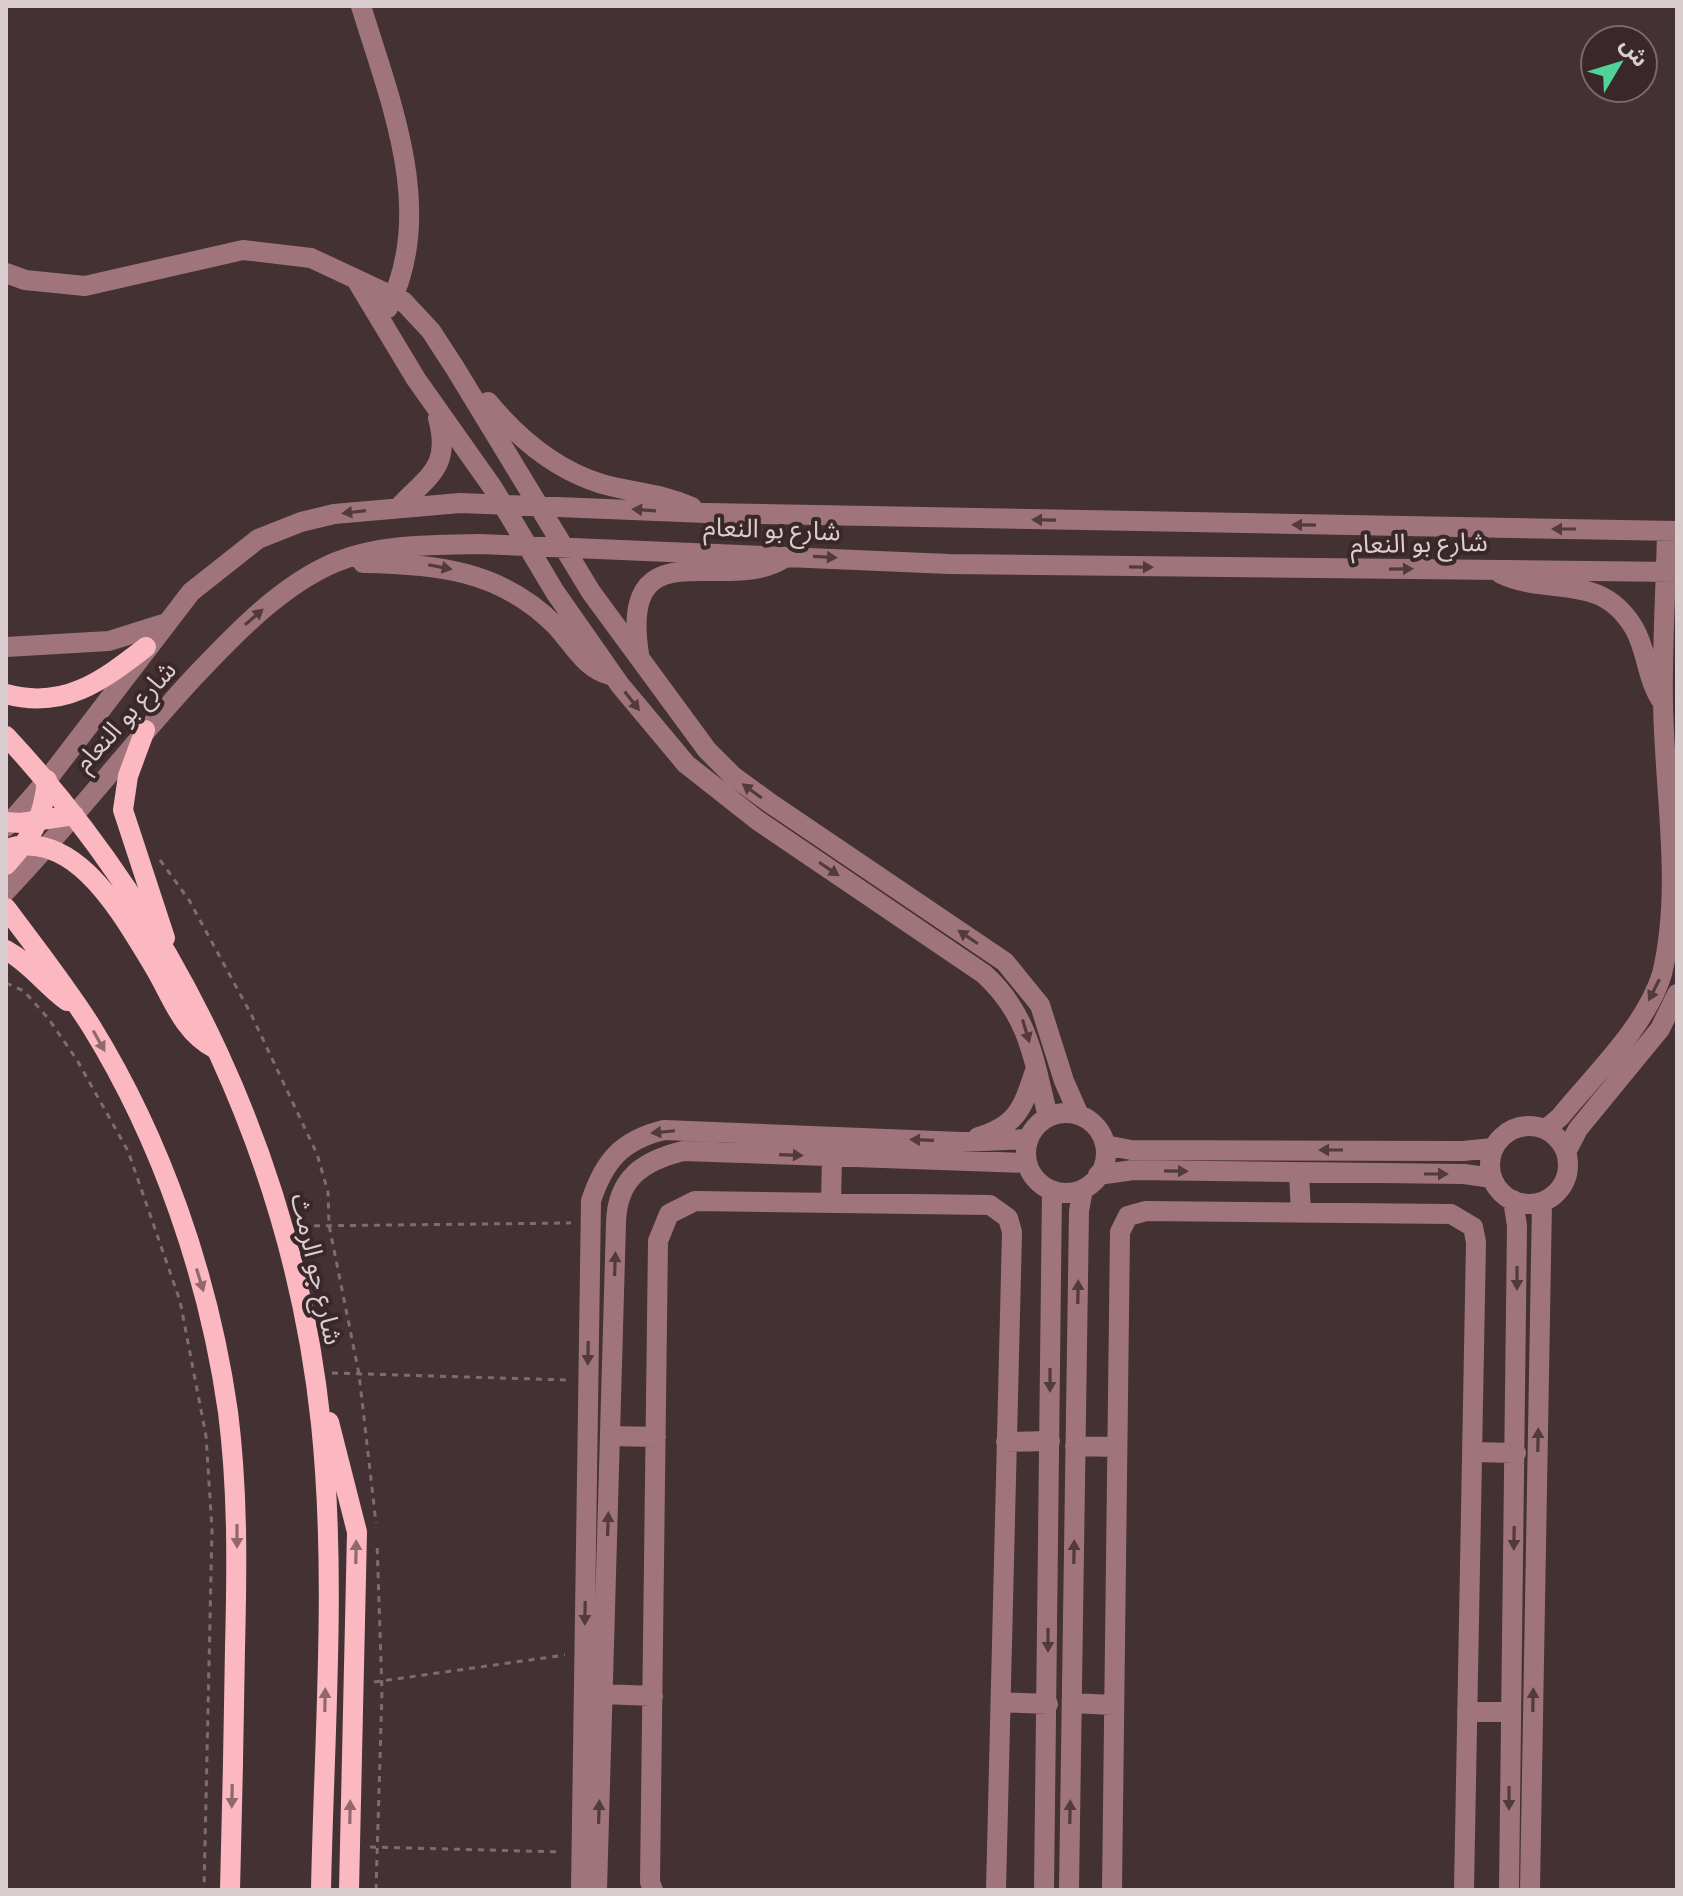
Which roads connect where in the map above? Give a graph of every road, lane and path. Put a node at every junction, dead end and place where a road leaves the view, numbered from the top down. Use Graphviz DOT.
graph roads {
  1 [pos="361,6"];
  2 [pos="6,273"];
  3 [pos="357,281"];
  4 [pos="394,296"];
  5 [pos="381,322"];
  6 [pos="455,368"];
  7 [pos="435,406"];
  8 [pos="503,504"];
  9 [pos="538,505"];
  10 [pos="399,507"];
  11 [pos="706,513"];
  12 [pos="1672,531"];
  13 [pos="525,545"];
  14 [pos="562,546"];
  15 [pos="788,555"];
  16 [pos="335,563"];
  17 [pos="1491,568"];
  18 [pos="1672,572"];
  19 [pos="163,624"];
  20 [pos="6,647"];
  21 [pos="146,647"];
  22 [pos="639,658"];
  23 [pos="613,676"];
  24 [pos="6,694"];
  25 [pos="1663,703"];
  26 [pos="145,730"];
  27 [pos="6,736"];
  28 [pos="47,780"];
  29 [pos="74,815"];
  30 [pos="40,821"];
  31 [pos="7,824"];
  32 [pos="15,846"];
  33 [pos="49,847"];
  34 [pos="6,865"];
  35 [pos="6,891"];
  36 [pos="6,908"];
  37 [pos="6,950"];
  38 [pos="175,968"];
  39 [pos="6,983"];
  40 [pos="1677,994"];
  41 [pos="81,1011"];
  42 [pos="218,1050"];
  43 [pos="1036,1068"];
  44 [pos="1079,1115"];
  45 [pos="1048,1117"];
  46 [pos="1546,1129"];
  47 [pos="1028,1139"];
  48 [pos="961,1142"];
  49 [pos="1105,1145"];
  50 [pos="1493,1148"];
  51 [pos="1566,1152"];
  52 [pos="832,1157"];
  53 [pos="1027,1163"];
  54 [pos="1299,1174"];
  55 [pos="1492,1178"];
  56 [pos="1090,1182"];
  57 [pos="1052,1190"];
  58 [pos="1513,1200"];
  59 [pos="1542,1202"];
  60 [pos="831,1203"];
  61 [pos="1301,1212"];
  62 [pos="590,1223"];
  63 [pos="283,1226"];
  64 [pos="314,1373"];
  65 [pos="588,1381"];
  66 [pos="611,1436"];
  67 [pos="656,1437"];
  68 [pos="1050,1441"];
  69 [pos="1006,1442"];
  70 [pos="1075,1446"];
  71 [pos="1116,1447"];
  72 [pos="1472,1452"];
  73 [pos="1516,1453"];
  74 [pos="584,1652"];
  75 [pos="353,1685"];
  76 [pos="602,1694"];
  77 [pos="653,1696"];
  78 [pos="1001,1702"];
  79 [pos="1072,1703"];
  80 [pos="1048,1704"];
  81 [pos="1113,1705"];
  82 [pos="1467,1712"];
  83 [pos="1510,1712"];
  84 [pos="350,1846"];
  85 [pos="582,1853"];
  86 [pos="204,1890"];
  87 [pos="230,1890"];
  88 [pos="321,1890"];
  89 [pos="349,1890"];
  90 [pos="581,1890"];
  91 [pos="597,1890"];
  92 [pos="653,1890"];
  93 [pos="996,1890"];
  94 [pos="1044,1890"];
  95 [pos="1069,1890"];
  96 [pos="1112,1890"];
  97 [pos="1464,1890"];
  98 [pos="1509,1890"];
  99 [pos="1530,1890"];
  1 -- 4 [label="street"];
  2 -- 3 [label="street"];
  3 -- 4 [label="street"];
  3 -- 5 [label="street"];
  4 -- 5 [label="street"];
  4 -- 6 [label="street"];
  5 -- 7 [label="street"];
  6 -- 9 [label="street"];
  6 -- 11 [label="street"];
  7 -- 8 [label="street"];
  7 -- 10 [label="street"];
  8 -- 9 [label="street, شارع بو النعام"];
  8 -- 10 [label="street, شارع بو النعام"];
  8 -- 13 [label="street"];
  11 -- 9 [label="street, شارع بو النعام, one-way"];
  9 -- 14 [label="street"];
  10 -- 19 [label="street, شارع بو النعام, one-way"];
  12 -- 11 [label="street, شارع بو النعام, one-way"];
  12 -- 18 [label="street"];
  13 -- 14 [label="street, شارع بو النعام"];
  13 -- 16 [label="street, شارع بو النعام"];
  13 -- 23 [label="street"];
  14 -- 15 [label="street, شارع بو النعام"];
  14 -- 22 [label="street"];
  15 -- 17 [label="street, شارع بو النعام, one-way"];
  15 -- 22 [label="street"];
  16 -- 23 [label="street, one-way"];
  26 -- 16 [label="street, شارع بو النعام, one-way"];
  17 -- 18 [label="street, شارع بو النعام"];
  17 -- 25 [label="street"];
  18 -- 25 [label="street"];
  19 -- 20 [label="street"];
  19 -- 21 [label="street, شارع بو النعام"];
  21 -- 24 [label="main road"];
  21 -- 28 [label="street, شارع بو النعام"];
  44 -- 22 [label="street, one-way"];
  23 -- 43 [label="street, one-way"];
  25 -- 46 [label="street, one-way"];
  26 -- 29 [label="street, شارع بو النعام"];
  26 -- 38 [label="main road"];
  27 -- 28 [label="main road, شارع جو الرمث"];
  28 -- 29 [label="main road, شارع جو الرمث"];
  28 -- 30 [label="main road"];
  28 -- 31 [label="street, شارع بو النعام"];
  29 -- 30 [label="main road"];
  29 -- 33 [label="street, شارع بو النعام"];
  29 -- 38 [label="main road, شارع جو الرمث"];
  30 -- 31 [label="main road"];
  30 -- 32 [label="main road"];
  32 -- 33 [label="main road"];
  32 -- 34 [label="main road"];
  33 -- 35 [label="street, شارع بو النعام"];
  33 -- 42 [label="main road"];
  36 -- 41 [label="main road"];
  37 -- 41 [label="main road"];
  38 -- 42 [label="main road, شارع جو الرمث"];
  39 -- 86 [label="path"];
  40 -- 51 [label="street"];
  41 -- 87 [label="main road, one-way"];
  42 -- 63 [label="main road, شارع جو الرمث"];
  43 -- 45 [label="street"];
  43 -- 48 [label="street"];
  44 -- 45 [label="street"];
  44 -- 49 [label="street"];
  45 -- 47 [label="street"];
  46 -- 50 [label="street"];
  46 -- 51 [label="street"];
  47 -- 48 [label="street"];
  47 -- 53 [label="street"];
  48 -- 62 [label="street, one-way"];
  50 -- 49 [label="street, one-way"];
  49 -- 56 [label="street"];
  50 -- 55 [label="street"];
  51 -- 59 [label="street"];
  52 -- 53 [label="street"];
  52 -- 60 [label="street"];
  66 -- 52 [label="street, one-way"];
  53 -- 57 [label="street"];
  54 -- 55 [label="street, one-way"];
  56 -- 54 [label="street, one-way"];
  54 -- 61 [label="street"];
  55 -- 58 [label="street"];
  56 -- 57 [label="street"];
  70 -- 56 [label="street, one-way"];
  57 -- 68 [label="street, one-way"];
  58 -- 59 [label="street"];
  58 -- 73 [label="street, one-way"];
  99 -- 59 [label="street, one-way"];
  60 -- 67 [label="street"];
  60 -- 69 [label="street"];
  61 -- 71 [label="street"];
  61 -- 72 [label="street"];
  62 -- 63 [label="path"];
  62 -- 65 [label="street, one-way"];
  63 -- 64 [label="main road, شارع جو الرمث"];
  64 -- 65 [label="path"];
  75 -- 64 [label="main road, one-way"];
  88 -- 64 [label="main road, شارع جو الرمث, one-way"];
  65 -- 74 [label="street, one-way"];
  66 -- 67 [label="street"];
  76 -- 66 [label="street, one-way"];
  67 -- 77 [label="street"];
  68 -- 69 [label="street"];
  68 -- 80 [label="street, one-way"];
  69 -- 78 [label="street"];
  70 -- 71 [label="street"];
  79 -- 70 [label="street, one-way"];
  71 -- 81 [label="street"];
  72 -- 73 [label="street"];
  72 -- 82 [label="street"];
  73 -- 83 [label="street, one-way"];
  74 -- 75 [label="path"];
  74 -- 85 [label="street"];
  84 -- 75 [label="main road, one-way"];
  76 -- 77 [label="street"];
  91 -- 76 [label="street, one-way"];
  77 -- 92 [label="street"];
  78 -- 80 [label="street"];
  78 -- 93 [label="street"];
  79 -- 81 [label="street"];
  95 -- 79 [label="street, one-way"];
  80 -- 94 [label="street"];
  81 -- 96 [label="street"];
  82 -- 83 [label="street"];
  82 -- 97 [label="street"];
  83 -- 98 [label="street, one-way"];
  84 -- 85 [label="path"];
  84 -- 89 [label="main road"];
  85 -- 90 [label="street"];
}
